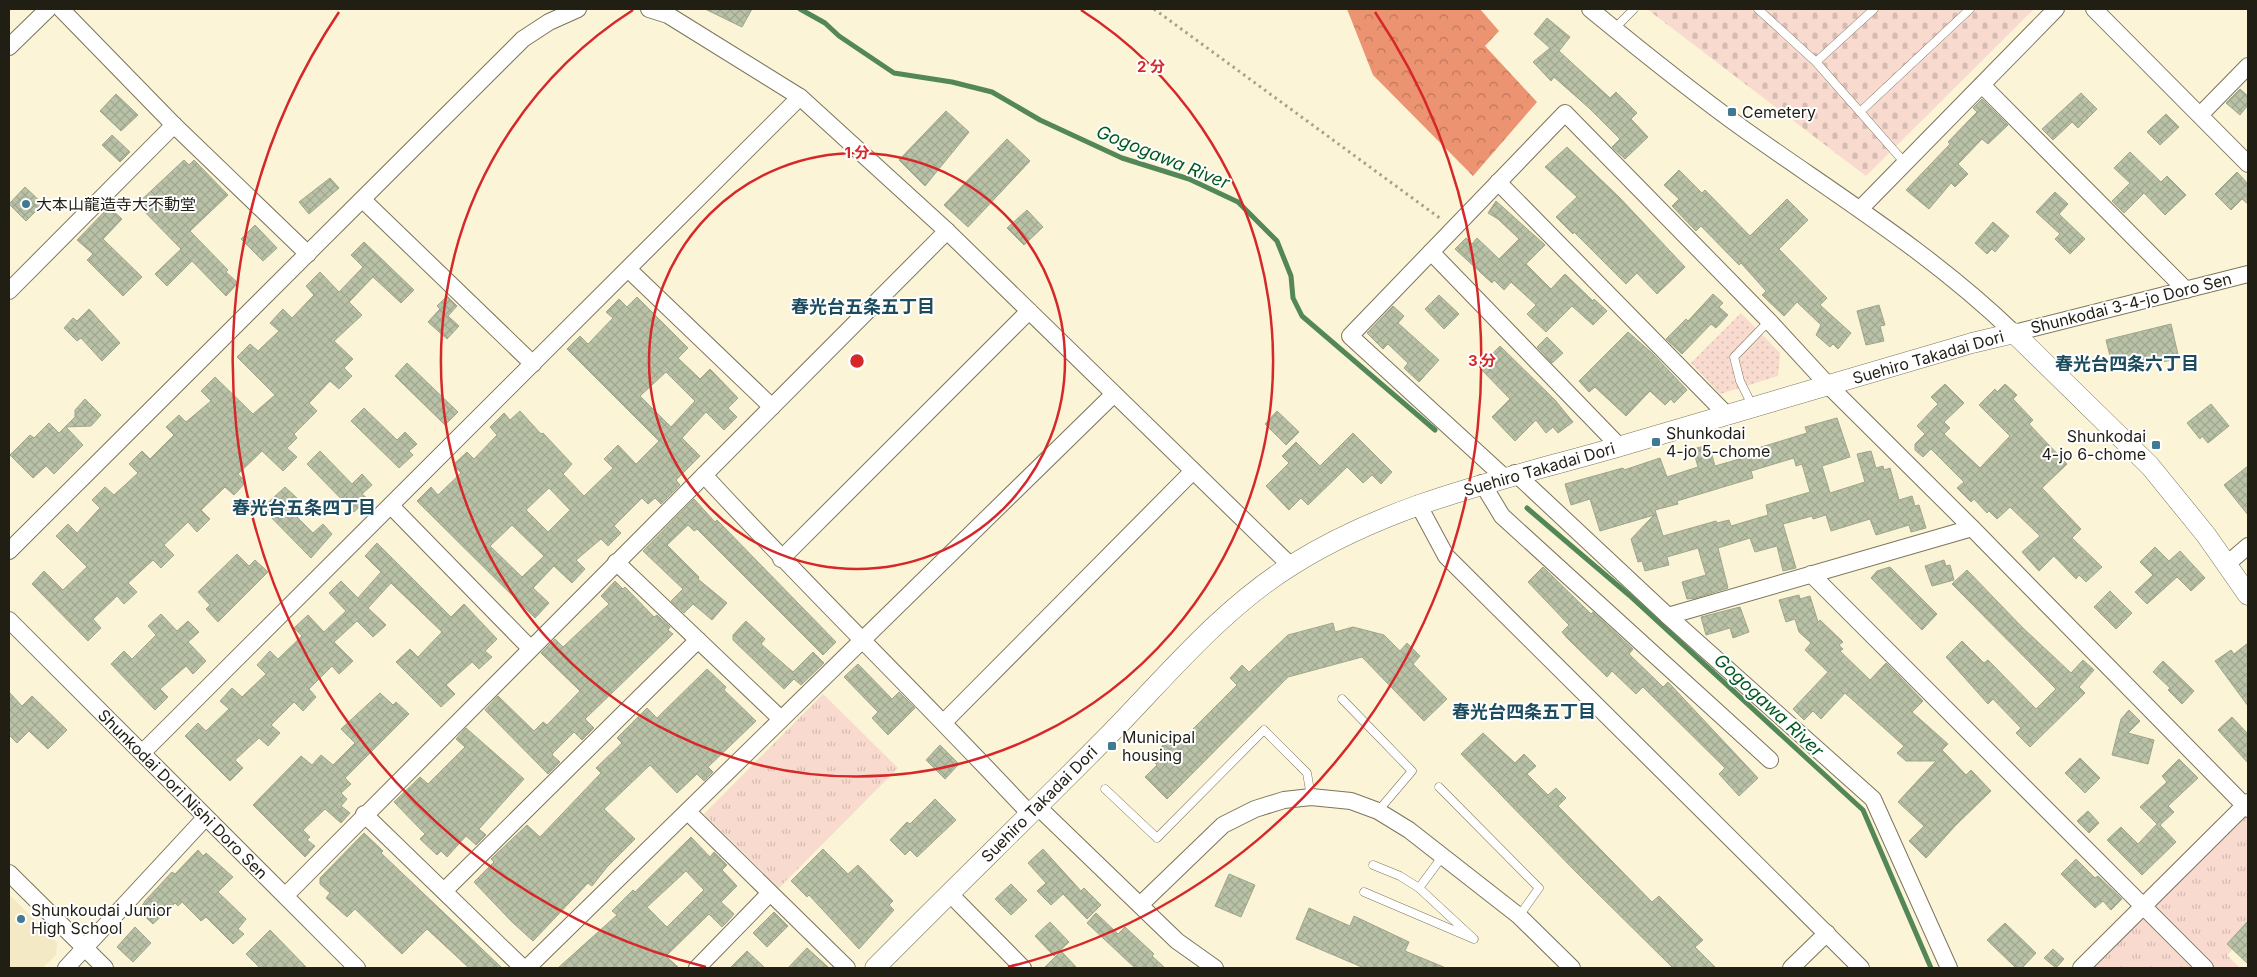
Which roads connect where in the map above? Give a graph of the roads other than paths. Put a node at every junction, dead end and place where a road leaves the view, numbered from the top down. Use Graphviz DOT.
graph roads {
  1 [pos="48,9"];
  2 [pos="61,9"];
  3 [pos="578,9"];
  4 [pos="649,9"];
  5 [pos="1590,9"];
  6 [pos="1634,9"];
  7 [pos="1758,9"];
  8 [pos="1874,9"];
  9 [pos="1970,9"];
  10 [pos="2056,9"];
  11 [pos="2094,9"];
  12 [pos="1614,29"];
  13 [pos="9,47"];
  14 [pos="1816,62"];
  15 [pos="2248,66"];
  16 [pos="1982,84"];
  17 [pos="800,97"];
  18 [pos="1860,112"];
  19 [pos="2200,115"];
  20 [pos="174,125"];
  21 [pos="1905,163"];
  22 [pos="2248,164"];
  23 [pos="1498,182"];
  24 [pos="363,200"];
  25 [pos="1860,209"];
  26 [pos="947,231"];
  27 [pos="1431,252"];
  28 [pos="308,254"];
  29 [pos="628,269"];
  30 [pos="2248,274"];
  31 [pos="2186,290"];
  32 [pos="9,291"];
  33 [pos="1029,311"];
  34 [pos="1769,321"];
  35 [pos="2014,333"];
  36 [pos="533,364"];
  37 [pos="1828,385"];
  38 [pos="1114,394"];
  39 [pos="1752,406"];
  40 [pos="772,407"];
  41 [pos="1725,413"];
  42 [pos="1619,446"];
  43 [pos="1193,470"];
  44 [pos="704,475"];
  45 [pos="1509,475"];
  46 [pos="1482,483"];
  47 [pos="1418,504"];
  48 [pos="391,506"];
  49 [pos="1972,528"];
  50 [pos="2248,546"];
  51 [pos="9,551"];
  52 [pos="781,559"];
  53 [pos="616,562"];
  54 [pos="2226,564"];
  55 [pos="1291,566"];
  56 [pos="1811,574"];
  57 [pos="2248,595"];
  58 [pos="1668,616"];
  59 [pos="9,620"];
  60 [pos="698,640"];
  61 [pos="862,640"];
  62 [pos="530,648"];
  63 [pos="1342,699"];
  64 [pos="781,719"];
  65 [pos="944,722"];
  66 [pos="142,753"];
  67 [pos="1770,760"];
  68 [pos="1439,787"];
  69 [pos="1105,789"];
  70 [pos="1311,797"];
  71 [pos="2247,805"];
  72 [pos="1034,810"];
  73 [pos="1378,811"];
  74 [pos="688,812"];
  75 [pos="364,814"];
  76 [pos="205,818"];
  77 [pos="1442,857"];
  78 [pos="1373,865"];
  79 [pos="9,873"];
  80 [pos="1420,888"];
  81 [pos="444,891"];
  82 [pos="1364,892"];
  83 [pos="770,893"];
  84 [pos="950,893"];
  85 [pos="286,895"];
  86 [pos="1141,904"];
  87 [pos="2143,907"];
  88 [pos="1519,916"];
  89 [pos="1827,934"];
  90 [pos="85,948"];
  91 [pos="66,968"];
  92 [pos="105,968"];
  93 [pos="358,968"];
  94 [pos="523,968"];
  95 [pos="527,968"];
  96 [pos="697,968"];
  97 [pos="847,968"];
  98 [pos="875,968"];
  99 [pos="1023,968"];
  100 [pos="1215,968"];
  101 [pos="1572,968"];
  102 [pos="1791,968"];
  103 [pos="1861,968"];
  104 [pos="1949,968"];
  105 [pos="2081,968"];
  106 [pos="2205,968"];
  1 -- 13 [label="street"];
  2 -- 20 [label="street"];
  3 -- 24 [label="street"];
  4 -- 17 [label="street"];
  5 -- 12 [label="street"];
  6 -- 12 [label="lane"];
  7 -- 14 [label="lane"];
  8 -- 14 [label="lane"];
  9 -- 18 [label="lane"];
  10 -- 16 [label="street"];
  11 -- 19 [label="street"];
  12 -- 25 [label="street"];
  14 -- 18 [label="lane"];
  15 -- 19 [label="street"];
  16 -- 21 [label="street"];
  16 -- 31 [label="street"];
  17 -- 26 [label="street"];
  17 -- 29 [label="street"];
  18 -- 21 [label="lane"];
  19 -- 22 [label="street"];
  20 -- 28 [label="street"];
  20 -- 32 [label="street"];
  21 -- 25 [label="street"];
  23 -- 27 [label="street"];
  23 -- 34 [label="street"];
  23 -- 41 [label="street"];
  24 -- 28 [label="street"];
  24 -- 36 [label="street"];
  25 -- 35 [label="street"];
  26 -- 33 [label="street"];
  26 -- 40 [label="street"];
  27 -- 42 [label="street"];
  27 -- 45 [label="street"];
  28 -- 51 [label="street"];
  29 -- 36 [label="street"];
  29 -- 40 [label="street"];
  30 -- 31 [label="street, Shunkodai 3-4-jo Doro Sen"];
  31 -- 35 [label="street, Shunkodai 3-4-jo Doro Sen"];
  33 -- 38 [label="street"];
  33 -- 52 [label="street"];
  34 -- 37 [label="street"];
  34 -- 39 [label="lane"];
  35 -- 37 [label="street, Suehiro Takadai Dori"];
  35 -- 54 [label="street, Suehiro Takadai Dori"];
  36 -- 48 [label="street"];
  37 -- 39 [label="street, Suehiro Takadai Dori"];
  37 -- 49 [label="street"];
  38 -- 43 [label="street"];
  38 -- 61 [label="street"];
  39 -- 41 [label="street, Suehiro Takadai Dori"];
  40 -- 44 [label="street"];
  41 -- 42 [label="street, Suehiro Takadai Dori"];
  42 -- 45 [label="street, Suehiro Takadai Dori"];
  43 -- 55 [label="street"];
  43 -- 65 [label="street"];
  44 -- 52 [label="street"];
  44 -- 53 [label="street"];
  45 -- 46 [label="street, Suehiro Takadai Dori"];
  45 -- 58 [label="street"];
  46 -- 47 [label="street, Suehiro Takadai Dori"];
  46 -- 67 [label="street"];
  47 -- 55 [label="street, Suehiro Takadai Dori"];
  47 -- 89 [label="street"];
  48 -- 62 [label="street"];
  48 -- 66 [label="street"];
  49 -- 56 [label="street"];
  49 -- 71 [label="street"];
  50 -- 54 [label="street"];
  52 -- 61 [label="street"];
  53 -- 60 [label="street"];
  53 -- 62 [label="street"];
  54 -- 57 [label="street, Suehiro Takadai Dori"];
  55 -- 72 [label="street, Suehiro Takadai Dori"];
  56 -- 58 [label="street"];
  56 -- 87 [label="street"];
  58 -- 104 [label="street"];
  59 -- 66 [label="street, Shunkodai Dori Nishi Doro Sen"];
  60 -- 64 [label="street"];
  60 -- 81 [label="street"];
  61 -- 64 [label="street"];
  61 -- 65 [label="street"];
  62 -- 75 [label="street"];
  63 -- 73 [label="lane"];
  64 -- 74 [label="street"];
  65 -- 72 [label="street"];
  66 -- 76 [label="street, Shunkodai Dori Nishi Doro Sen"];
  68 -- 88 [label="lane"];
  69 -- 70 [label="lane"];
  70 -- 73 [label="street"];
  70 -- 86 [label="street"];
  71 -- 87 [label="street"];
  72 -- 84 [label="street, Suehiro Takadai Dori"];
  72 -- 86 [label="street"];
  73 -- 77 [label="street"];
  74 -- 83 [label="street"];
  74 -- 95 [label="street"];
  75 -- 81 [label="street"];
  75 -- 85 [label="street"];
  76 -- 85 [label="street, Shunkodai Dori Nishi Doro Sen"];
  76 -- 90 [label="street"];
  77 -- 80 [label="lane"];
  77 -- 88 [label="street"];
  78 -- 80 [label="lane"];
  79 -- 90 [label="street"];
  80 -- 82 [label="lane"];
  81 -- 94 [label="street"];
  83 -- 96 [label="street"];
  83 -- 97 [label="street"];
  84 -- 98 [label="street, Suehiro Takadai Dori"];
  84 -- 99 [label="street"];
  85 -- 93 [label="street, Shunkodai Dori Nishi Doro Sen"];
  86 -- 100 [label="street"];
  87 -- 105 [label="street"];
  87 -- 106 [label="street"];
  88 -- 101 [label="street"];
  89 -- 102 [label="street"];
  89 -- 103 [label="street"];
  90 -- 91 [label="street"];
  90 -- 92 [label="street"];
}
